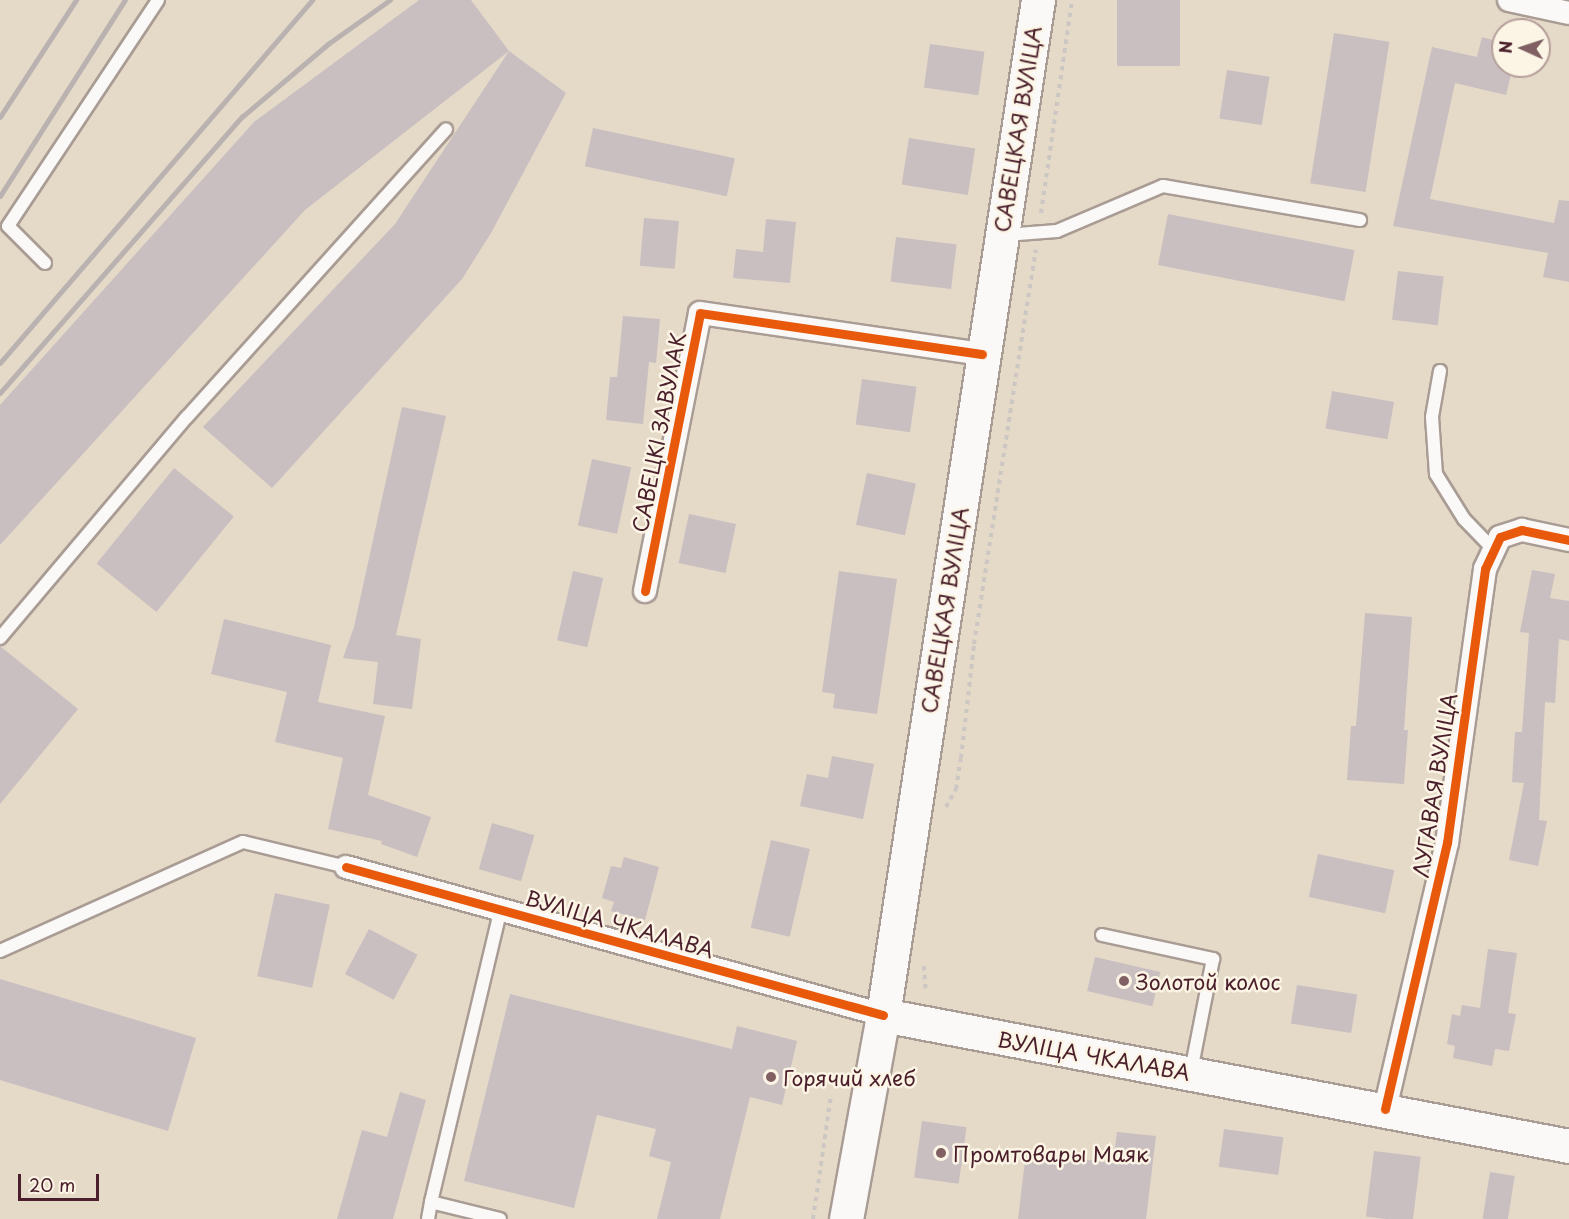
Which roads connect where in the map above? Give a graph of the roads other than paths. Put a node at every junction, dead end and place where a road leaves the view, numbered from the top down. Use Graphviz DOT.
graph roads {
  1 [pos="158,0"];
  2 [pos="1038,0"];
  3 [pos="1509,0"];
  4 [pos="1569,13"];
  5 [pos="446,129"];
  6 [pos="1359,220"];
  7 [pos="1001,235"];
  8 [pos="45,263"];
  9 [pos="982,354"];
  10 [pos="1440,371"];
  11 [pos="1569,540"];
  12 [pos="1494,550"];
  13 [pos="645,591"];
  14 [pos="0,638"];
  15 [pos="346,867"];
  16 [pos="501,908"];
  17 [pos="1102,935"];
  18 [pos="0,951"];
  19 [pos="883,1016"];
  20 [pos="1191,1072"];
  21 [pos="1385,1109"];
  22 [pos="1569,1146"];
  23 [pos="431,1202"];
  24 [pos="428,1219"];
  25 [pos="500,1219"];
  26 [pos="846,1219"];
  1 -- 8 [label="lane"];
  2 -- 7 [label="main road, САВЕЦКАЯ ВУЛІЦА"];
  3 -- 4 [label="street"];
  5 -- 14 [label="lane"];
  6 -- 7 [label="lane"];
  7 -- 9 [label="main road, САВЕЦКАЯ ВУЛІЦА"];
  9 -- 13 [label="street, САВЕЦКІ ЗАВУЛАК"];
  9 -- 19 [label="main road, САВЕЦКАЯ ВУЛІЦА"];
  10 -- 12 [label="lane"];
  11 -- 12 [label="street, ЛУГАВАЯ ВУЛІЦА"];
  12 -- 21 [label="street, ЛУГАВАЯ ВУЛІЦА"];
  15 -- 16 [label="street, ВУЛІЦА ЧКАЛАВА"];
  15 -- 18 [label="lane"];
  16 -- 19 [label="street, ВУЛІЦА ЧКАЛАВА"];
  16 -- 23 [label="lane"];
  17 -- 20 [label="lane"];
  19 -- 20 [label="main road, ВУЛІЦА ЧКАЛАВА"];
  19 -- 26 [label="main road, САВЕЦКАЯ ВУЛІЦА"];
  20 -- 21 [label="main road, ВУЛІЦА ЧКАЛАВА"];
  21 -- 22 [label="main road, ВУЛІЦА ЧКАЛАВА"];
  23 -- 24 [label="lane"];
  23 -- 25 [label="lane"];
}
